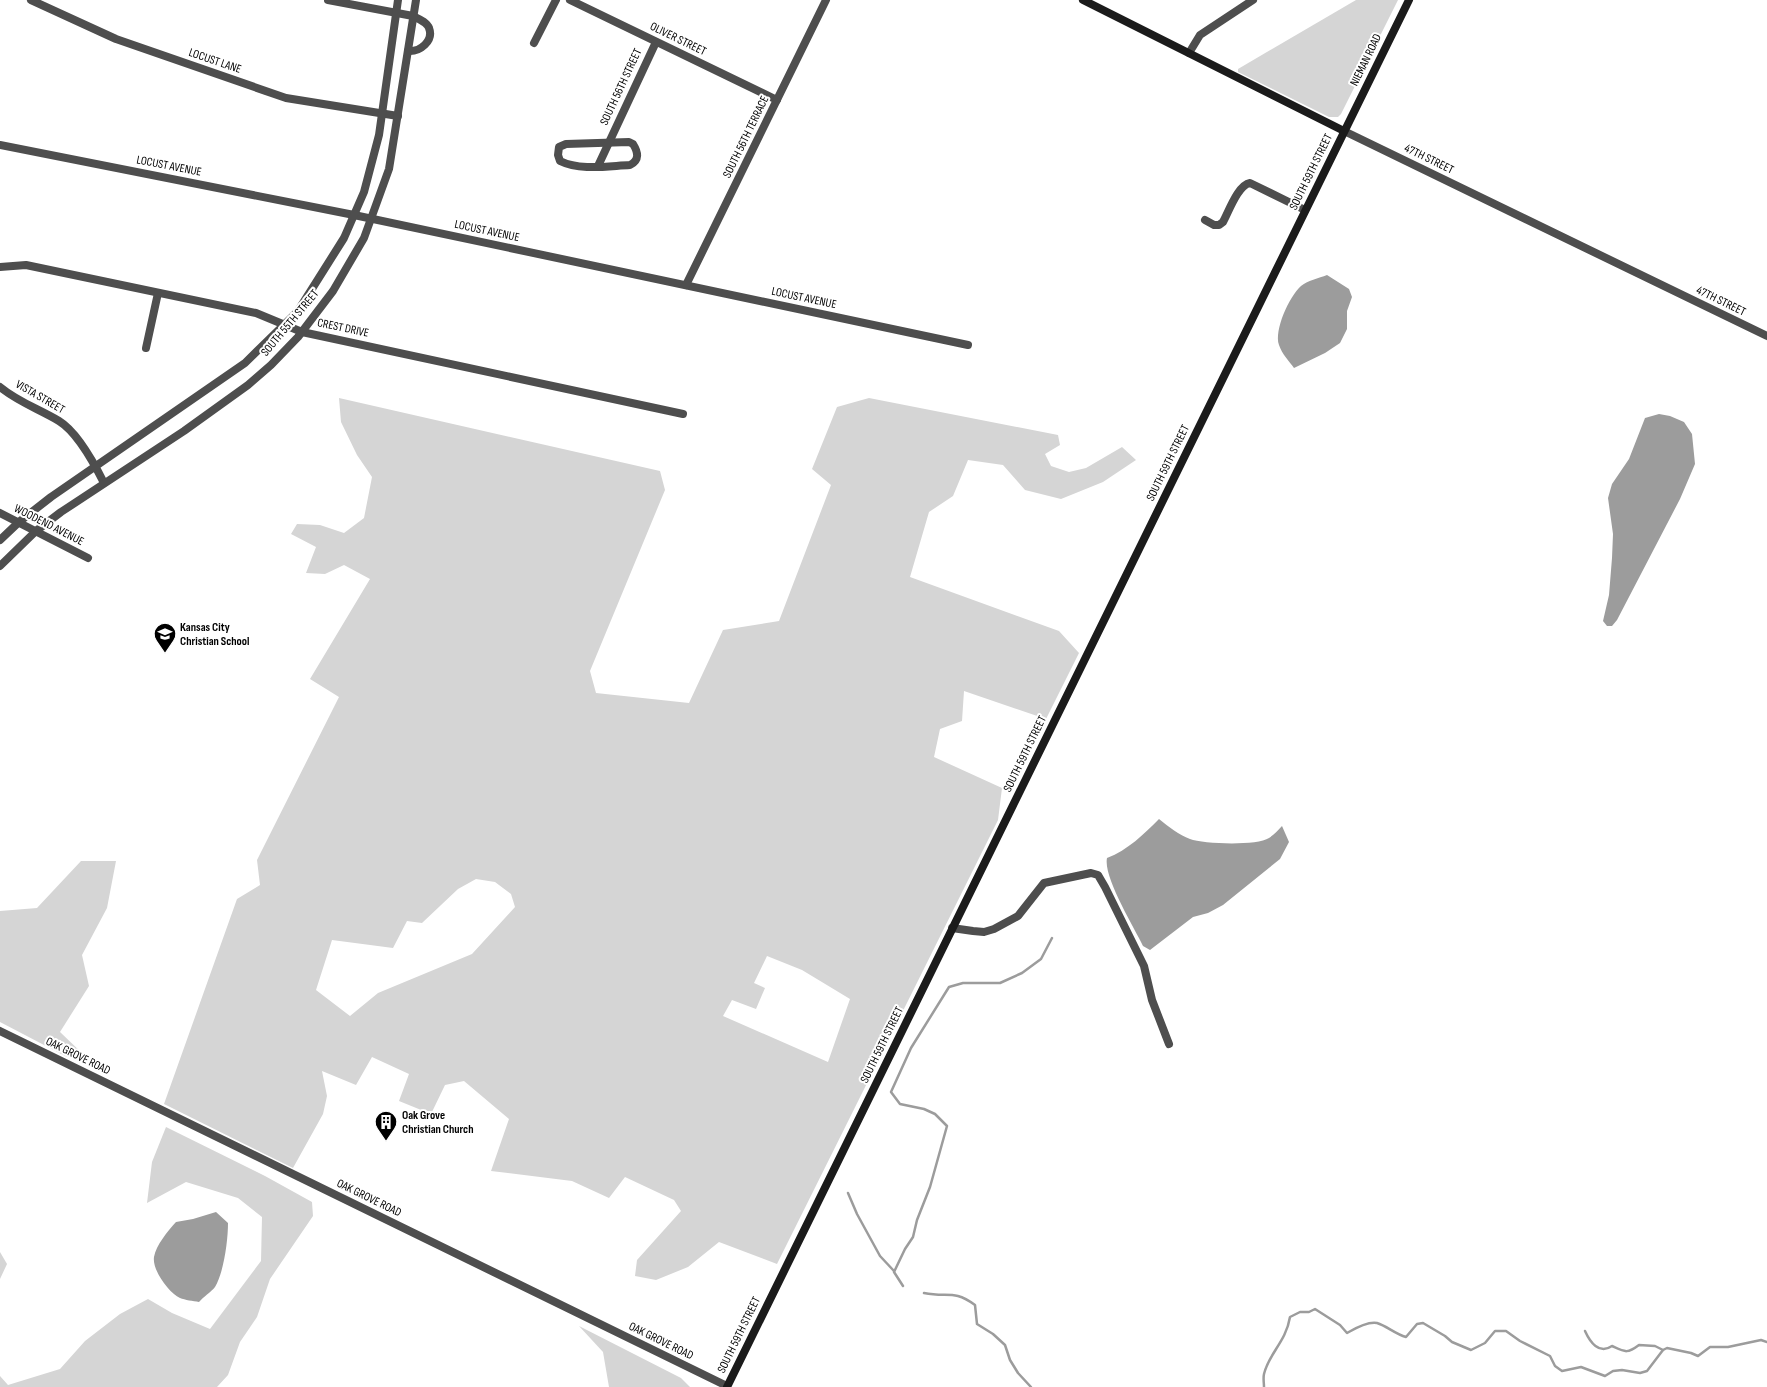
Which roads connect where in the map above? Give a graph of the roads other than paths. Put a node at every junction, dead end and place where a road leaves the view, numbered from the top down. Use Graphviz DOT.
graph roads {
  1 [pos="31,0"];
  2 [pos="328,0"];
  3 [pos="398,0"];
  4 [pos="416,0"];
  5 [pos="556,0"];
  6 [pos="570,0"];
  7 [pos="1082,0"];
  8 [pos="1253,0"];
  9 [pos="1409,0"];
  10 [pos="824,1"];
  11 [pos="396,13"];
  12 [pos="413,16"];
  13 [pos="656,42"];
  14 [pos="534,43"];
  15 [pos="408,51"];
  16 [pos="1189,53"];
  17 [pos="777,100"];
  18 [pos="382,114"];
  19 [pos="398,116"];
  20 [pos="1344,131"];
  21 [pos="608,143"];
  22 [pos="0,145"];
  23 [pos="598,166"];
  24 [pos="1305,210"];
  25 [pos="354,215"];
  26 [pos="370,219"];
  27 [pos="1205,220"];
  28 [pos="0,267"];
  29 [pos="686,285"];
  30 [pos="158,293"];
  31 [pos="285,324"];
  32 [pos="302,332"];
  33 [pos="1767,336"];
  34 [pos="968,345"];
  35 [pos="146,348"];
  36 [pos="0,387"];
  37 [pos="683,414"];
  38 [pos="96,467"];
  39 [pos="104,483"];
  40 [pos="0,513"];
  41 [pos="19,522"];
  42 [pos="36,531"];
  43 [pos="0,540"];
  44 [pos="88,558"];
  45 [pos="0,566"];
  46 [pos="952,928"];
  47 [pos="0,1031"];
  48 [pos="1169,1044"];
  49 [pos="728,1387"];
  1 -- 18 [label="street, LOCUST LANE"];
  2 -- 11 [label="street"];
  3 -- 11 [label="street, SOUTH 55TH STREET"];
  4 -- 12 [label="street, SOUTH 55TH STREET"];
  5 -- 14 [label="street"];
  6 -- 13 [label="street, OLIVER STREET"];
  7 -- 16 [label="main road, 47TH STREET"];
  8 -- 16 [label="street"];
  9 -- 20 [label="main road, NIEMAN ROAD"];
  10 -- 17 [label="street, SOUTH 56TH TERRACE"];
  11 -- 12 [label="street"];
  11 -- 18 [label="street, SOUTH 55TH STREET"];
  12 -- 15 [label="street, SOUTH 55TH STREET"];
  12 -- 15 [label="street"];
  13 -- 17 [label="street, OLIVER STREET"];
  13 -- 21 [label="street, SOUTH 56TH STREET"];
  15 -- 19 [label="street, SOUTH 55TH STREET"];
  16 -- 20 [label="main road, 47TH STREET"];
  17 -- 29 [label="street, SOUTH 56TH TERRACE"];
  18 -- 19 [label="street, LOCUST LANE"];
  18 -- 25 [label="street, SOUTH 55TH STREET"];
  19 -- 26 [label="street, SOUTH 55TH STREET"];
  20 -- 24 [label="main road, SOUTH 59TH STREET"];
  20 -- 33 [label="street, 47TH STREET"];
  21 -- 23 [label="street, SOUTH 56TH STREET"];
  21 -- 23 [label="street, SOUTH 56TH STREET"];
  21 -- 23 [label="street, SOUTH 56TH STREET"];
  22 -- 25 [label="street, LOCUST AVENUE"];
  24 -- 27 [label="street"];
  24 -- 46 [label="main road, SOUTH 59TH STREET"];
  25 -- 26 [label="street, LOCUST AVENUE"];
  25 -- 31 [label="street, SOUTH 55TH STREET"];
  26 -- 29 [label="street, LOCUST AVENUE"];
  26 -- 32 [label="street, SOUTH 55TH STREET"];
  28 -- 30 [label="street, CREST DRIVE"];
  29 -- 34 [label="street, LOCUST AVENUE"];
  30 -- 31 [label="street, CREST DRIVE"];
  30 -- 35 [label="street"];
  31 -- 32 [label="street, CREST DRIVE"];
  31 -- 38 [label="street, SOUTH 55TH STREET"];
  32 -- 37 [label="street, CREST DRIVE"];
  32 -- 39 [label="street, SOUTH 55TH STREET"];
  36 -- 38 [label="street, VISTA STREET"];
  38 -- 39 [label="street, VISTA STREET"];
  38 -- 41 [label="street, SOUTH 55TH STREET"];
  39 -- 42 [label="street, SOUTH 55TH STREET"];
  40 -- 41 [label="street, WOODEND AVENUE"];
  41 -- 42 [label="street, WOODEND AVENUE"];
  41 -- 43 [label="street, SOUTH 55TH STREET"];
  42 -- 44 [label="street, WOODEND AVENUE"];
  42 -- 45 [label="street, SOUTH 55TH STREET"];
  46 -- 48 [label="street"];
  46 -- 49 [label="main road, SOUTH 59TH STREET"];
  47 -- 49 [label="street, OAK GROVE ROAD"];
}
